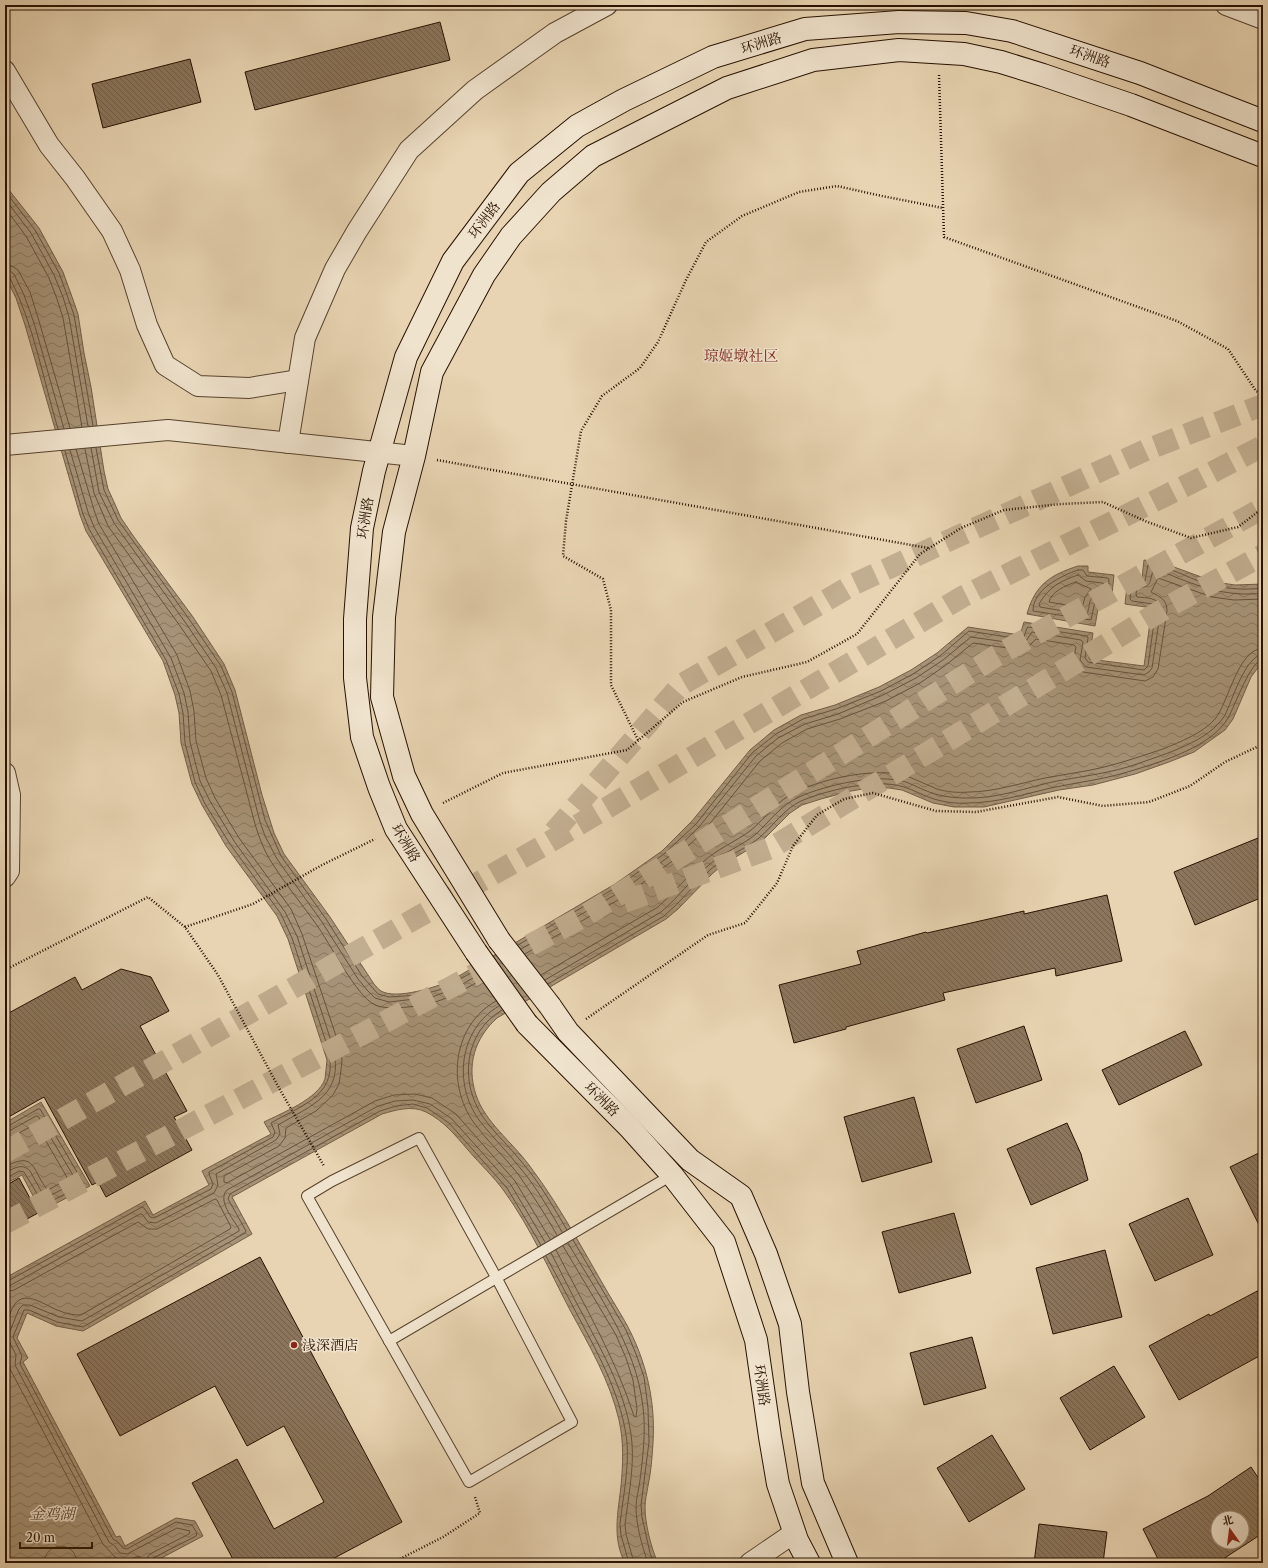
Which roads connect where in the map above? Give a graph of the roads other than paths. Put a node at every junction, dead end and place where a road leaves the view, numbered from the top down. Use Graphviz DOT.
graph roads {
  1 [pos="607,5"];
  2 [pos="1226,5"];
  3 [pos="1263,19"];
  4 [pos="5,71"];
  5 [pos="1263,122"];
  6 [pos="1263,156"];
  7 [pos="298,380"];
  8 [pos="288,443"];
  9 [pos="5,445"];
  10 [pos="379,452"];
  11 [pos="414,456"];
  12 [pos="5,773"];
  13 [pos="7,815"];
  14 [pos="5,877"];
  15 [pos="690,1160"];
  16 [pos="672,1175"];
  17 [pos="496,1277"];
  18 [pos="389,1341"];
  19 [pos="794,1533"];
  20 [pos="754,1560"];
  21 [pos="809,1563"];
  22 [pos="846,1563"];
  1 -- 7 [label="street"];
  2 -- 3 [label="street"];
  4 -- 7 [label="street"];
  5 -- 10 [label="street, 环洲路"];
  6 -- 11 [label="street, 环洲路"];
  7 -- 8 [label="street"];
  8 -- 9 [label="street"];
  8 -- 10 [label="street"];
  10 -- 11 [label="street"];
  10 -- 16 [label="street, 环洲路, bridge"];
  11 -- 15 [label="street, 环洲路, bridge"];
  12 -- 13 [label="street"];
  13 -- 14 [label="street"];
  15 -- 16 [label="street"];
  15 -- 22 [label="street, 环洲路"];
  16 -- 17 [label="lane"];
  16 -- 19 [label="street, 环洲路"];
  17 -- 18 [label="lane"];
  17 -- 18 [label="lane"];
  17 -- 18 [label="lane"];
  19 -- 20 [label="street"];
  19 -- 21 [label="street, 环洲路"];
}
